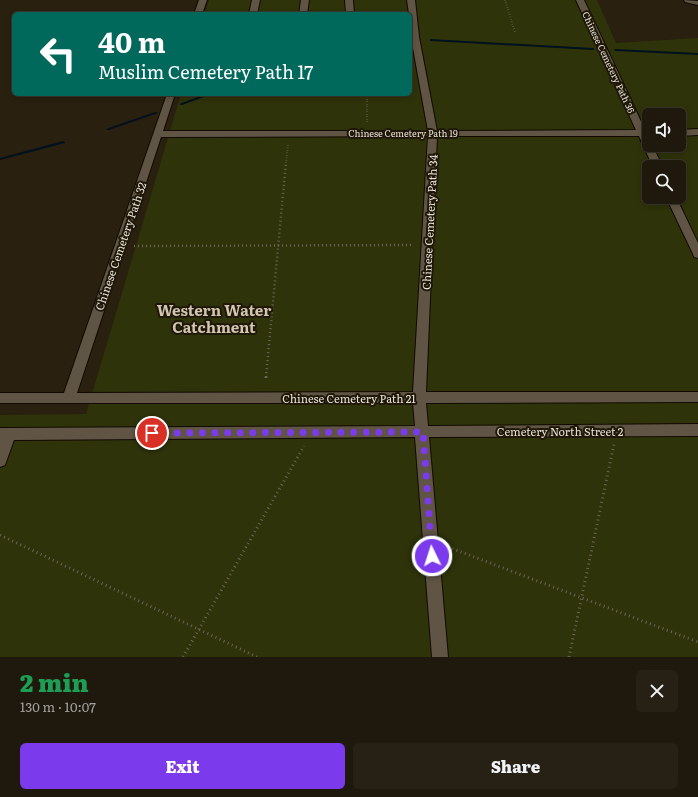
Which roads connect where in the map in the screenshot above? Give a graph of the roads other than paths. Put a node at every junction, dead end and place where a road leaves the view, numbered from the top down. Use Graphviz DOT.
graph roads {
  1 [pos="203,0"];
  2 [pos="256,0"];
  3 [pos="304,0"];
  4 [pos="349,0"];
  5 [pos="411,0"];
  6 [pos="580,0"];
  7 [pos="688,0"];
  8 [pos="698,3"];
  9 [pos="199,12"];
  10 [pos="253,12"];
  11 [pos="303,12"];
  12 [pos="350,12"];
  13 [pos="170,96"];
  14 [pos="642,125"];
  15 [pos="698,132"];
  16 [pos="433,133"];
  17 [pos="642,133"];
  18 [pos="686,133"];
  19 [pos="158,134"];
  20 [pos="674,204"];
  21 [pos="698,254"];
  22 [pos="698,397"];
  23 [pos="0,398"];
  24 [pos="69,398"];
  25 [pos="420,398"];
  26 [pos="698,430"];
  27 [pos="423,432"];
  28 [pos="5,434"];
  29 [pos="0,461"];
  30 [pos="440,657"];
  1 -- 9 [label="lane"];
  2 -- 10 [label="lane"];
  3 -- 11 [label="lane"];
  4 -- 12 [label="lane"];
  5 -- 16 [label="lane, Chinese Cemetery Path 34"];
  6 -- 14 [label="lane, Chinese Cemetery Path 36"];
  7 -- 8 [label="lane"];
  13 -- 19 [label="lane, Chinese Cemetery Path 32"];
  15 -- 18 [label="lane"];
  16 -- 17 [label="lane, Chinese Cemetery Path 19"];
  16 -- 19 [label="lane, Chinese Cemetery Path 19"];
  16 -- 25 [label="lane, Chinese Cemetery Path 34"];
  19 -- 24 [label="lane, Chinese Cemetery Path 32"];
  20 -- 21 [label="lane"];
  22 -- 25 [label="lane, Chinese Cemetery Path 21"];
  23 -- 24 [label="lane, Chinese Cemetery Path 21"];
  24 -- 25 [label="lane, Chinese Cemetery Path 21"];
  25 -- 27 [label="lane, Chinese Cemetery Path 34"];
  26 -- 27 [label="lane, Cemetery North Street 2"];
  27 -- 28 [label="lane, Cemetery North Street 2"];
  27 -- 30 [label="lane, Chinese Cemetery Path 34"];
  28 -- 29 [label="lane"];
}
